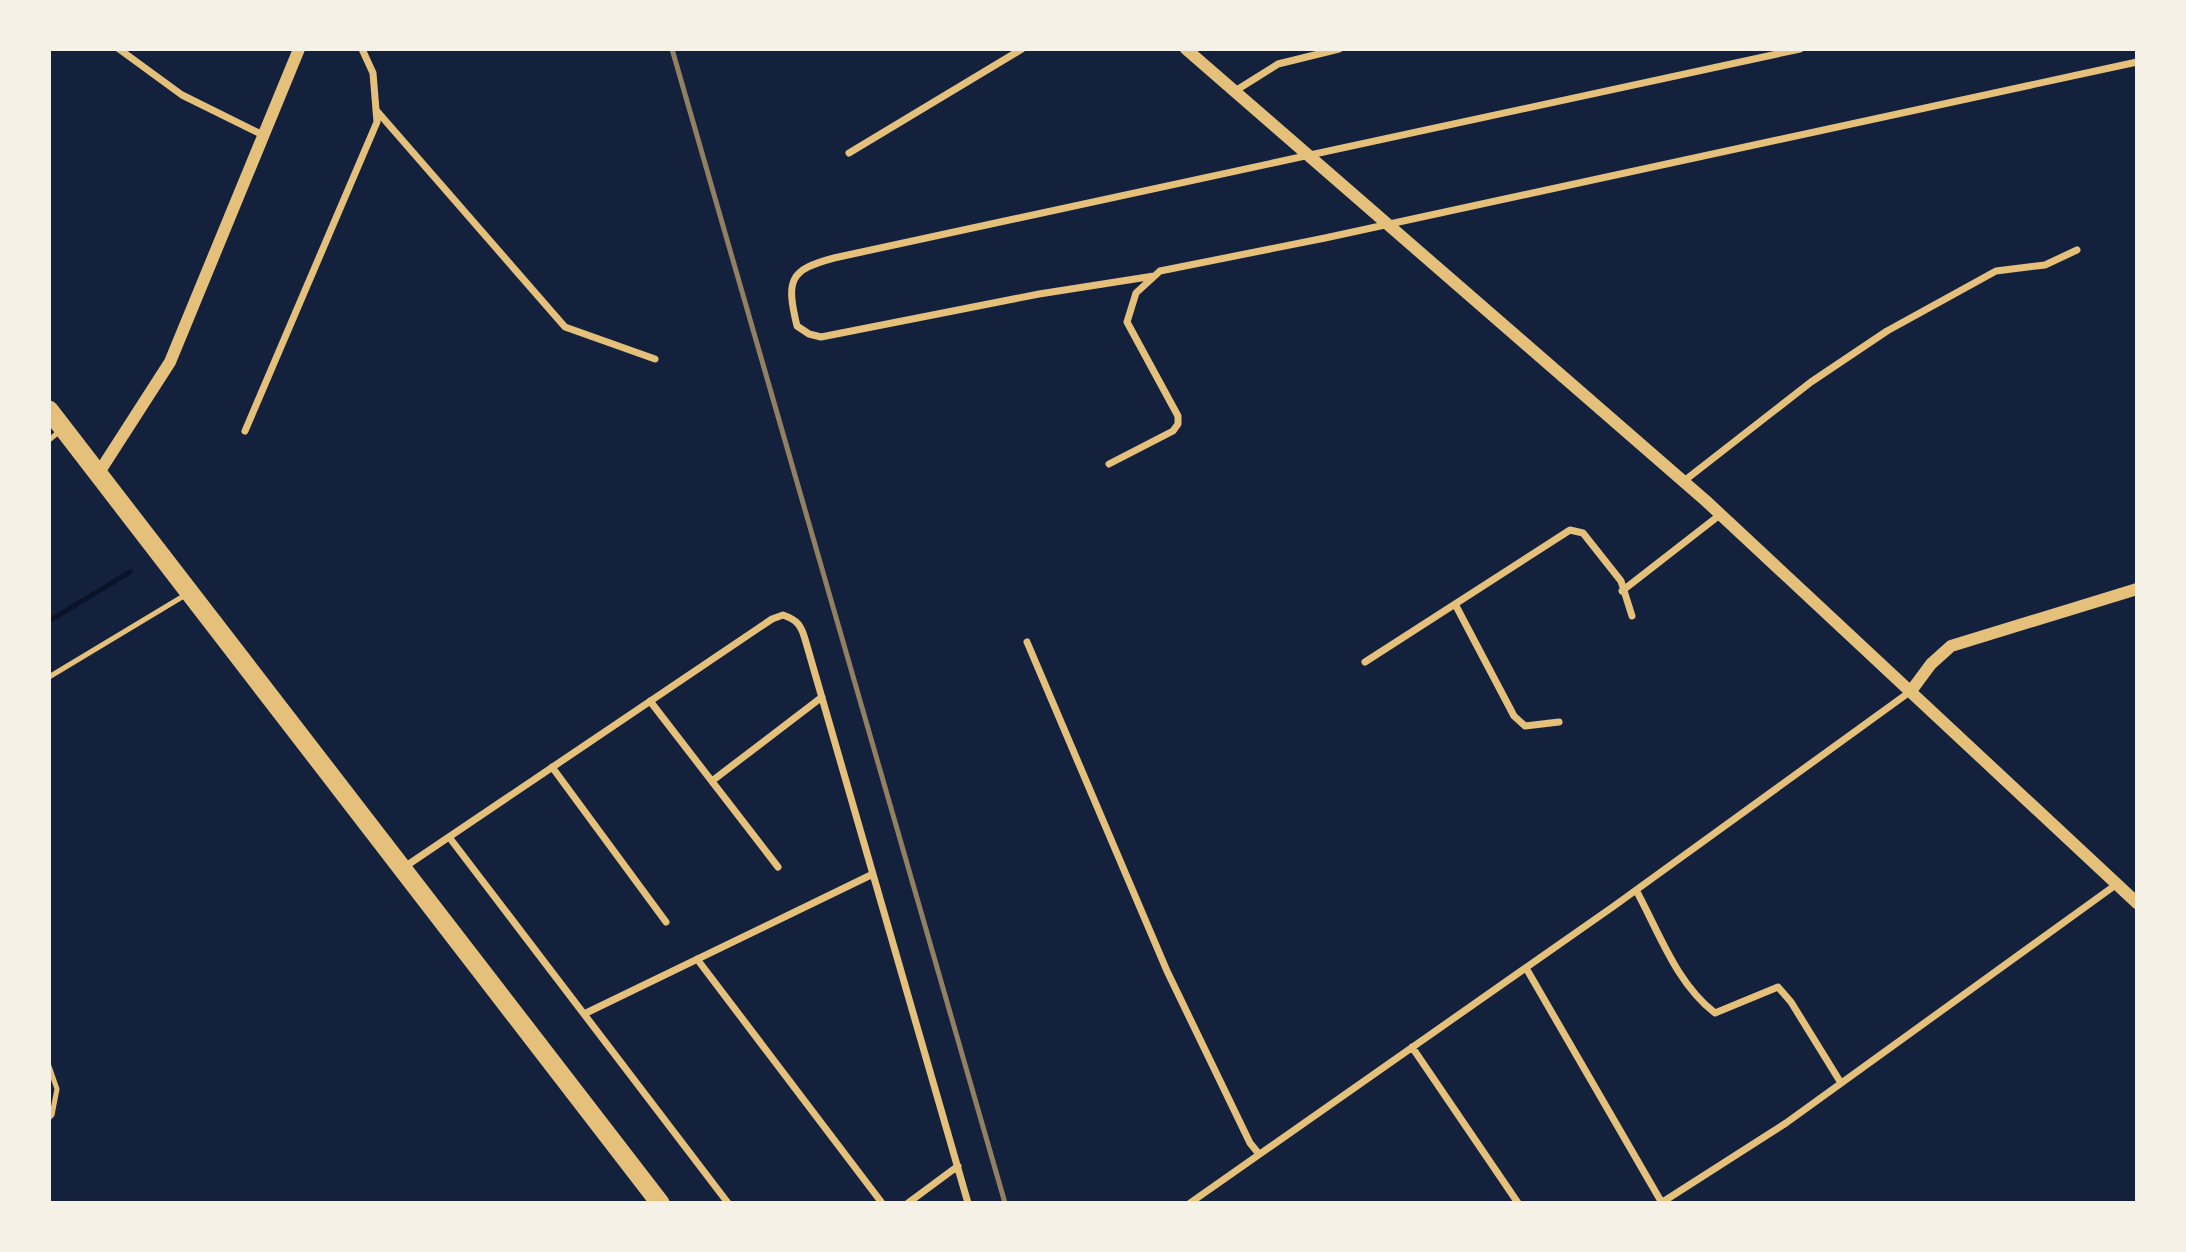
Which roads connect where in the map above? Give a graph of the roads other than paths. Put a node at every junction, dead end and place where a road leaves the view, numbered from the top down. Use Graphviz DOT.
graph roads {
  1 [pos="119,49"];
  2 [pos="299,49"];
  3 [pos="362,49"];
  4 [pos="1022,49"];
  5 [pos="1186,49"];
  6 [pos="1339,49"];
  7 [pos="1800,49"];
  8 [pos="2137,62"];
  9 [pos="1235,91"];
  10 [pos="376,109"];
  11 [pos="263,135"];
  12 [pos="849,153"];
  13 [pos="1315,160"];
  14 [pos="1385,220"];
  15 [pos="2077,250"];
  16 [pos="1154,276"];
  17 [pos="655,359"];
  18 [pos="49,410"];
  19 [pos="245,430"];
  20 [pos="56,434"];
  21 [pos="1109,464"];
  22 [pos="98,474"];
  23 [pos="1684,481"];
  24 [pos="1721,514"];
  25 [pos="2137,589"];
  26 [pos="189,592"];
  27 [pos="1622,592"];
  28 [pos="1455,604"];
  29 [pos="1632,616"];
  30 [pos="1027,642"];
  31 [pos="1365,662"];
  32 [pos="49,677"];
  33 [pos="1912,691"];
  34 [pos="822,697"];
  35 [pos="650,701"];
  36 [pos="1559,722"];
  37 [pos="552,767"];
  38 [pos="712,781"];
  39 [pos="449,837"];
  40 [pos="778,867"];
  41 [pos="402,868"];
  42 [pos="873,874"];
  43 [pos="2117,884"];
  44 [pos="1636,890"];
  45 [pos="2137,903"];
  46 [pos="666,922"];
  47 [pos="697,959"];
  48 [pos="1526,968"];
  49 [pos="584,1014"];
  50 [pos="1412,1047"];
  51 [pos="49,1066"];
  52 [pos="1841,1083"];
  53 [pos="49,1118"];
  54 [pos="1259,1154"];
  55 [pos="958,1166"];
  56 [pos="660,1203"];
  57 [pos="729,1203"];
  58 [pos="882,1203"];
  59 [pos="908,1203"];
  60 [pos="968,1203"];
  61 [pos="1190,1203"];
  62 [pos="1518,1203"];
  63 [pos="1661,1203"];
  1 -- 11 [label="street"];
  2 -- 11 [label="street"];
  3 -- 10 [label="street"];
  4 -- 12 [label="street"];
  5 -- 9 [label="street"];
  6 -- 9 [label="street"];
  7 -- 13 [label="street"];
  8 -- 14 [label="street"];
  9 -- 13 [label="street"];
  10 -- 17 [label="street"];
  10 -- 19 [label="street"];
  11 -- 22 [label="street"];
  13 -- 14 [label="street"];
  13 -- 16 [label="street"];
  14 -- 16 [label="street"];
  14 -- 23 [label="street"];
  15 -- 23 [label="street"];
  16 -- 21 [label="street"];
  18 -- 20 [label="highway"];
  20 -- 22 [label="highway"];
  22 -- 26 [label="highway"];
  23 -- 24 [label="street"];
  24 -- 27 [label="street"];
  24 -- 33 [label="street"];
  25 -- 33 [label="street"];
  26 -- 32 [label="lane"];
  26 -- 41 [label="highway"];
  27 -- 28 [label="street"];
  27 -- 29 [label="street"];
  28 -- 31 [label="street"];
  28 -- 36 [label="street"];
  30 -- 54 [label="street"];
  33 -- 43 [label="street"];
  33 -- 44 [label="street"];
  34 -- 35 [label="street"];
  34 -- 38 [label="street"];
  34 -- 42 [label="street"];
  35 -- 37 [label="street"];
  35 -- 38 [label="street"];
  37 -- 39 [label="street"];
  37 -- 46 [label="street"];
  38 -- 40 [label="street"];
  39 -- 41 [label="street"];
  39 -- 49 [label="street"];
  41 -- 56 [label="highway"];
  42 -- 47 [label="street"];
  42 -- 55 [label="street"];
  43 -- 45 [label="street"];
  43 -- 52 [label="street"];
  44 -- 48 [label="street"];
  44 -- 52 [label="street"];
  47 -- 49 [label="street"];
  47 -- 58 [label="street"];
  48 -- 50 [label="street"];
  48 -- 63 [label="street"];
  49 -- 57 [label="street"];
  50 -- 54 [label="street"];
  50 -- 62 [label="street"];
  51 -- 53 [label="lane"];
  52 -- 63 [label="street"];
  54 -- 61 [label="street"];
  55 -- 59 [label="street"];
  55 -- 60 [label="street"];
}
